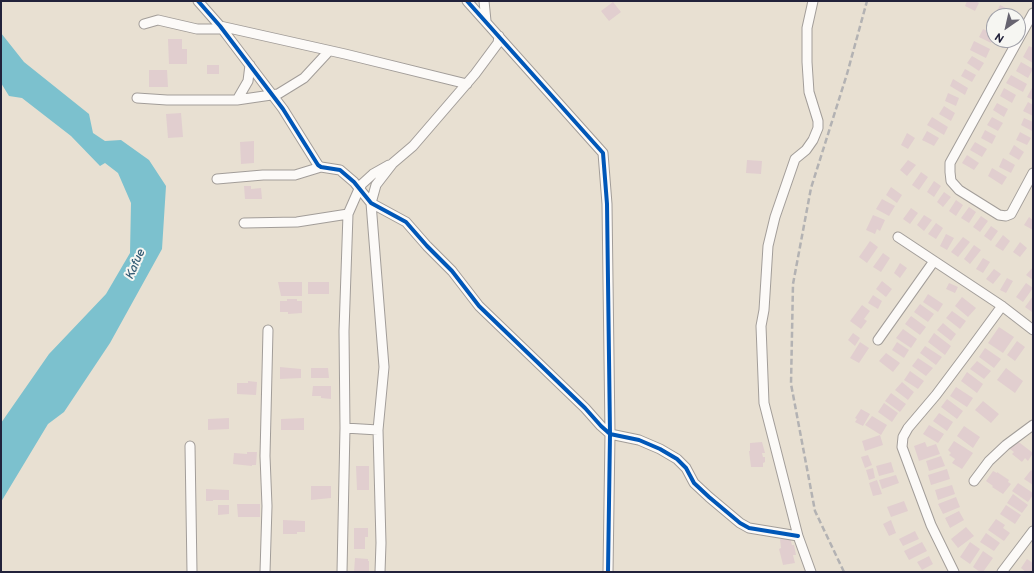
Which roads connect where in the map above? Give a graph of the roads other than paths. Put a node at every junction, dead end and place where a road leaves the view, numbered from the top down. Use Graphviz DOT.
graph roads {
  1 [pos="198,1"];
  2 [pos="467,1"];
  3 [pos="484,1"];
  4 [pos="812,1"];
  5 [pos="1033,13"];
  6 [pos="486,21"];
  7 [pos="144,24"];
  8 [pos="221,27"];
  9 [pos="246,32"];
  10 [pos="499,36"];
  11 [pos="234,46"];
  12 [pos="329,51"];
  13 [pos="250,65"];
  14 [pos="467,84"];
  15 [pos="272,95"];
  16 [pos="137,98"];
  17 [pos="237,100"];
  18 [pos="393,163"];
  19 [pos="321,167"];
  20 [pos="1033,173"];
  21 [pos="217,179"];
  22 [pos="359,189"];
  23 [pos="371,203"];
  24 [pos="348,214"];
  25 [pos="244,223"];
  26 [pos="898,237"];
  27 [pos="934,261"];
  28 [pos="1002,306"];
  29 [pos="268,330"];
  30 [pos="1033,330"];
  31 [pos="878,340"];
  32 [pos="1033,425"];
  33 [pos="345,428"];
  34 [pos="378,430"];
  35 [pos="610,434"];
  36 [pos="190,446"];
  37 [pos="974,481"];
  38 [pos="1033,531"];
  39 [pos="798,536"];
  40 [pos="192,572"];
  41 [pos="265,572"];
  42 [pos="342,572"];
  43 [pos="380,572"];
  44 [pos="608,572"];
  45 [pos="811,572"];
  46 [pos="954,572"];
  47 [pos="1002,572"];
  1 -- 8 [label="street"];
  2 -- 6 [label="street"];
  3 -- 6 [label="street"];
  4 -- 39 [label="street"];
  5 -- 20 [label="street"];
  6 -- 10 [label="street"];
  7 -- 8 [label="street"];
  8 -- 9 [label="street"];
  8 -- 11 [label="street"];
  9 -- 11 [label="street"];
  9 -- 12 [label="street"];
  10 -- 14 [label="street"];
  10 -- 35 [label="street"];
  11 -- 13 [label="street"];
  12 -- 14 [label="street"];
  12 -- 15 [label="street"];
  13 -- 15 [label="street"];
  13 -- 17 [label="street"];
  14 -- 18 [label="street"];
  15 -- 17 [label="street"];
  15 -- 19 [label="street"];
  16 -- 17 [label="street"];
  18 -- 22 [label="street"];
  18 -- 23 [label="street"];
  19 -- 21 [label="street"];
  19 -- 22 [label="street"];
  22 -- 23 [label="street"];
  22 -- 24 [label="street"];
  23 -- 34 [label="street"];
  23 -- 35 [label="street"];
  24 -- 25 [label="street"];
  24 -- 33 [label="street"];
  26 -- 27 [label="street"];
  27 -- 28 [label="street"];
  27 -- 31 [label="street"];
  28 -- 30 [label="street"];
  28 -- 46 [label="street"];
  29 -- 41 [label="street"];
  32 -- 37 [label="street"];
  33 -- 34 [label="street"];
  33 -- 42 [label="street"];
  34 -- 43 [label="street"];
  35 -- 39 [label="street"];
  35 -- 44 [label="street"];
  36 -- 40 [label="street"];
  38 -- 47 [label="street"];
  39 -- 45 [label="street"];
}
